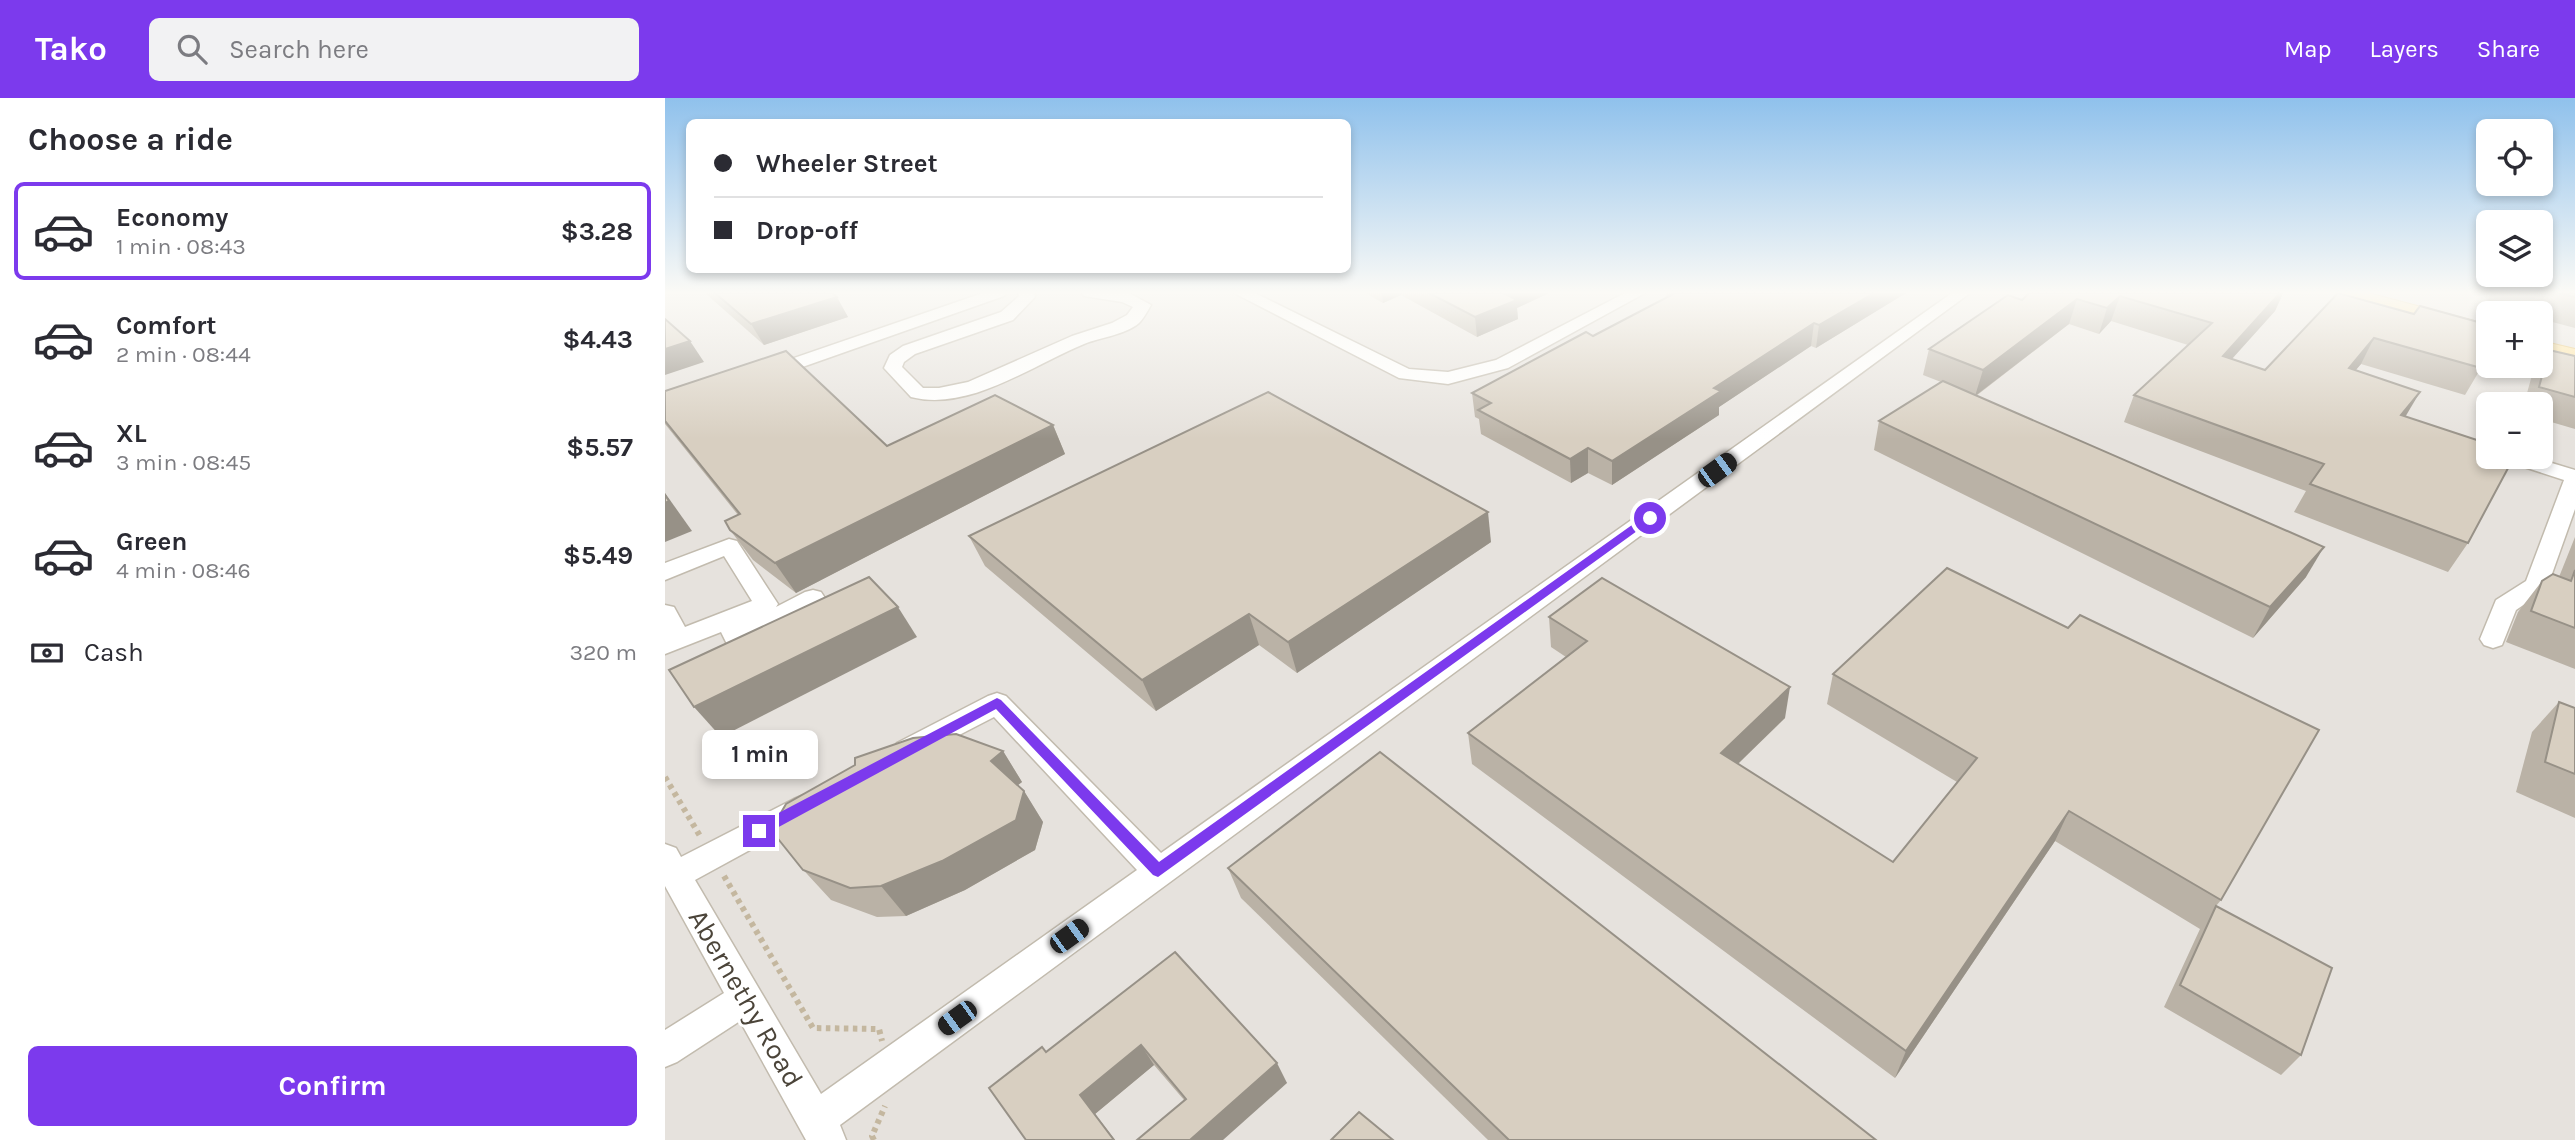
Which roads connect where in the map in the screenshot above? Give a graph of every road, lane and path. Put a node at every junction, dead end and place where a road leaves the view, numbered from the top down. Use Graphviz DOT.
graph roads {
  1 [pos="857,342"];
  2 [pos="933,342"];
  3 [pos="1074,342"];
  4 [pos="1340,342"];
  5 [pos="1543,342"];
  6 [pos="1894,342"];
  7 [pos="2553,350"];
  8 [pos="2575,356"];
  9 [pos="755,377"];
  10 [pos="2547,469"];
  11 [pos="2575,479"];
  12 [pos="665,572"];
  13 [pos="813,598"];
  14 [pos="665,613"];
  15 [pos="729,619"];
  16 [pos="2493,639"];
  17 [pos="672,642"];
  18 [pos="878,767"];
  19 [pos="665,777"];
  20 [pos="831,792"];
  21 [pos="712,856"];
  22 [pos="670,866"];
  23 [pos="1158,871"];
  24 [pos="745,998"];
  25 [pos="665,1050"];
  26 [pos="890,1066"];
  27 [pos="821,1130"];
  1 -- 9 [label="street"];
  2 -- 3 [label="street"];
  4 -- 5 [label="street"];
  6 -- 23 [label="street"];
  7 -- 8 [label="main road"];
  10 -- 11 [label="street"];
  11 -- 16 [label="street"];
  12 -- 15 [label="street"];
  13 -- 15 [label="street"];
  14 -- 17 [label="street"];
  15 -- 17 [label="street"];
  18 -- 23 [label="street"];
  19 -- 21 [label="path"];
  20 -- 21 [label="street"];
  21 -- 22 [label="street"];
  21 -- 26 [label="path"];
  22 -- 24 [label="street, Abernethy Road"];
  23 -- 26 [label="street"];
  24 -- 25 [label="street"];
  24 -- 27 [label="street, Abernethy Road"];
  26 -- 27 [label="street"];
}
